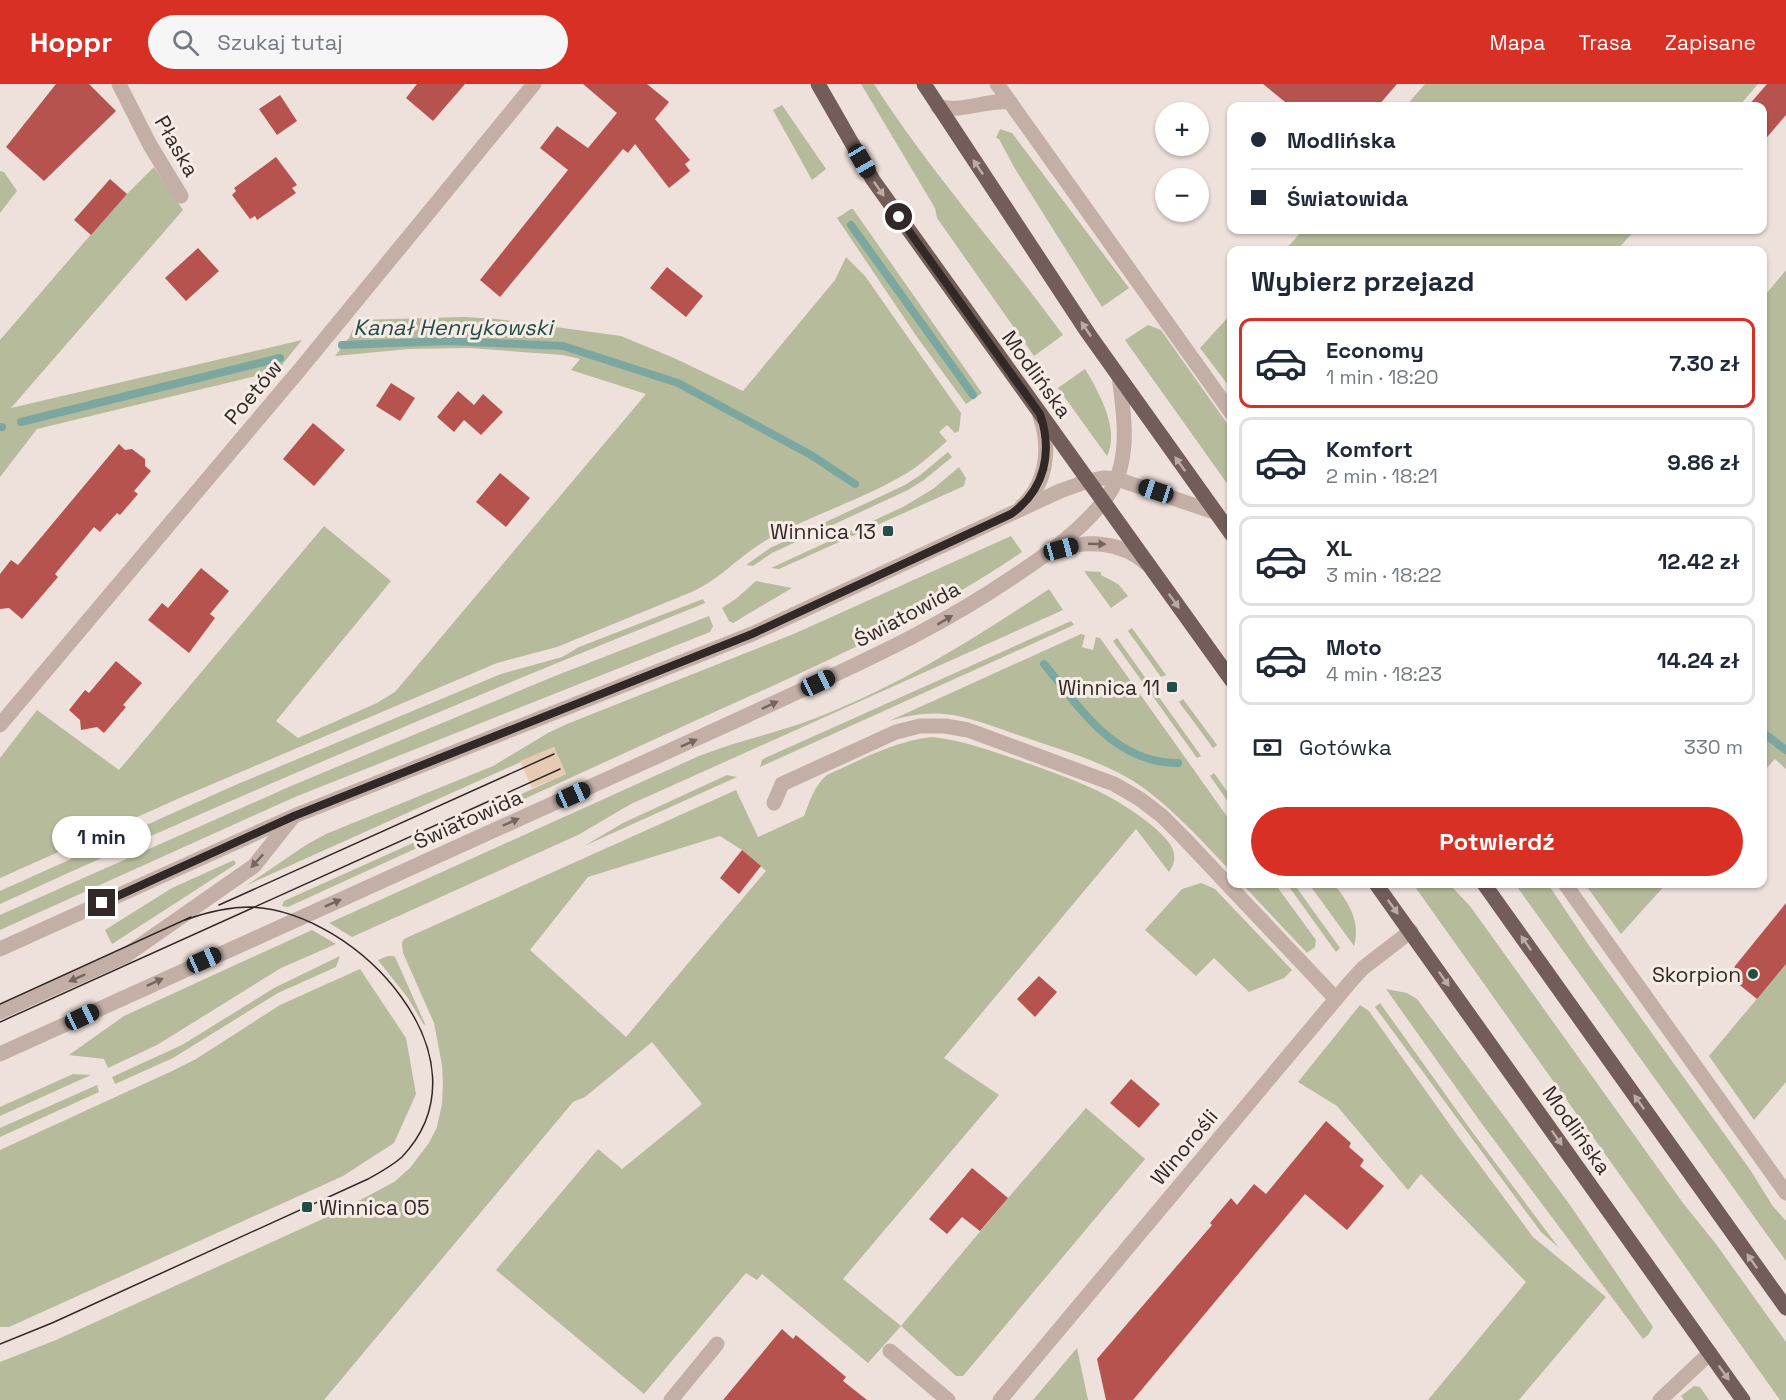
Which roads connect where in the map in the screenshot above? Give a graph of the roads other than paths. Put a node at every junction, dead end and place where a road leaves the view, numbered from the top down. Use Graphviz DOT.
graph roads {
  1 [pos="119,84"];
  2 [pos="534,84"];
  3 [pos="818,84"];
  4 [pos="924,84"];
  5 [pos="997,84"];
  6 [pos="1010,102"];
  7 [pos="938,107"];
  8 [pos="181,196"];
  9 [pos="1119,377"];
  10 [pos="1227,407"];
  11 [pos="1040,414"];
  12 [pos="1118,478"];
  13 [pos="1088,481"];
  14 [pos="1103,502"];
  15 [pos="1214,512"];
  16 [pos="1011,514"];
  17 [pos="1227,529"];
  18 [pos="1041,558"];
  19 [pos="1150,567"];
  20 [pos="1227,674"];
  21 [pos="0,725"];
  22 [pos="774,802"];
  23 [pos="294,816"];
  24 [pos="1227,883"];
  25 [pos="1232,888"];
  26 [pos="1379,888"];
  27 [pos="1487,888"];
  28 [pos="1568,888"];
  29 [pos="1411,931"];
  30 [pos="0,949"];
  31 [pos="1336,999"];
  32 [pos="0,1012"];
  33 [pos="0,1054"];
  34 [pos="1786,1194"];
  35 [pos="1786,1308"];
  36 [pos="717,1344"];
  37 [pos="890,1351"];
  38 [pos="1710,1353"];
  39 [pos="671,1400"];
  40 [pos="948,1400"];
  41 [pos="1000,1400"];
  42 [pos="1660,1400"];
  43 [pos="1743,1400"];
  1 -- 8 [label="street, Płaska"];
  2 -- 21 [label="street, Poetów"];
  3 -- 11 [label="main road, Modlińska, one-way"];
  4 -- 7 [label="main road"];
  5 -- 6 [label="street"];
  6 -- 7 [label="street"];
  6 -- 10 [label="street"];
  9 -- 7 [label="main road, one-way"];
  9 -- 12 [label="street, Światowida"];
  15 -- 9 [label="main road, one-way"];
  11 -- 13 [label="main road, Modlińska"];
  11 -- 16 [label="street, Światowida"];
  12 -- 13 [label="street, Światowida"];
  12 -- 14 [label="street, Światowida"];
  12 -- 15 [label="street, Światowida"];
  13 -- 14 [label="main road, Modlińska"];
  13 -- 16 [label="street, Światowida"];
  14 -- 18 [label="street, Światowida"];
  14 -- 19 [label="main road, Modlińska"];
  15 -- 17 [label="main road"];
  16 -- 23 [label="street, Światowida"];
  18 -- 19 [label="street, Światowida, one-way"];
  33 -- 18 [label="street, Światowida, one-way"];
  19 -- 20 [label="main road, Modlińska, one-way"];
  22 -- 24 [label="street"];
  23 -- 30 [label="street, Światowida"];
  23 -- 32 [label="street, one-way"];
  25 -- 31 [label="street"];
  26 -- 29 [label="main road, Modlińska, one-way"];
  35 -- 27 [label="main road, one-way"];
  28 -- 34 [label="street"];
  29 -- 31 [label="street, Winorośli"];
  29 -- 38 [label="main road, Modlińska, one-way"];
  31 -- 41 [label="street, Winorośli"];
  36 -- 39 [label="street"];
  37 -- 40 [label="street"];
  38 -- 42 [label="street"];
  38 -- 43 [label="main road, Modlińska, one-way"];
}
